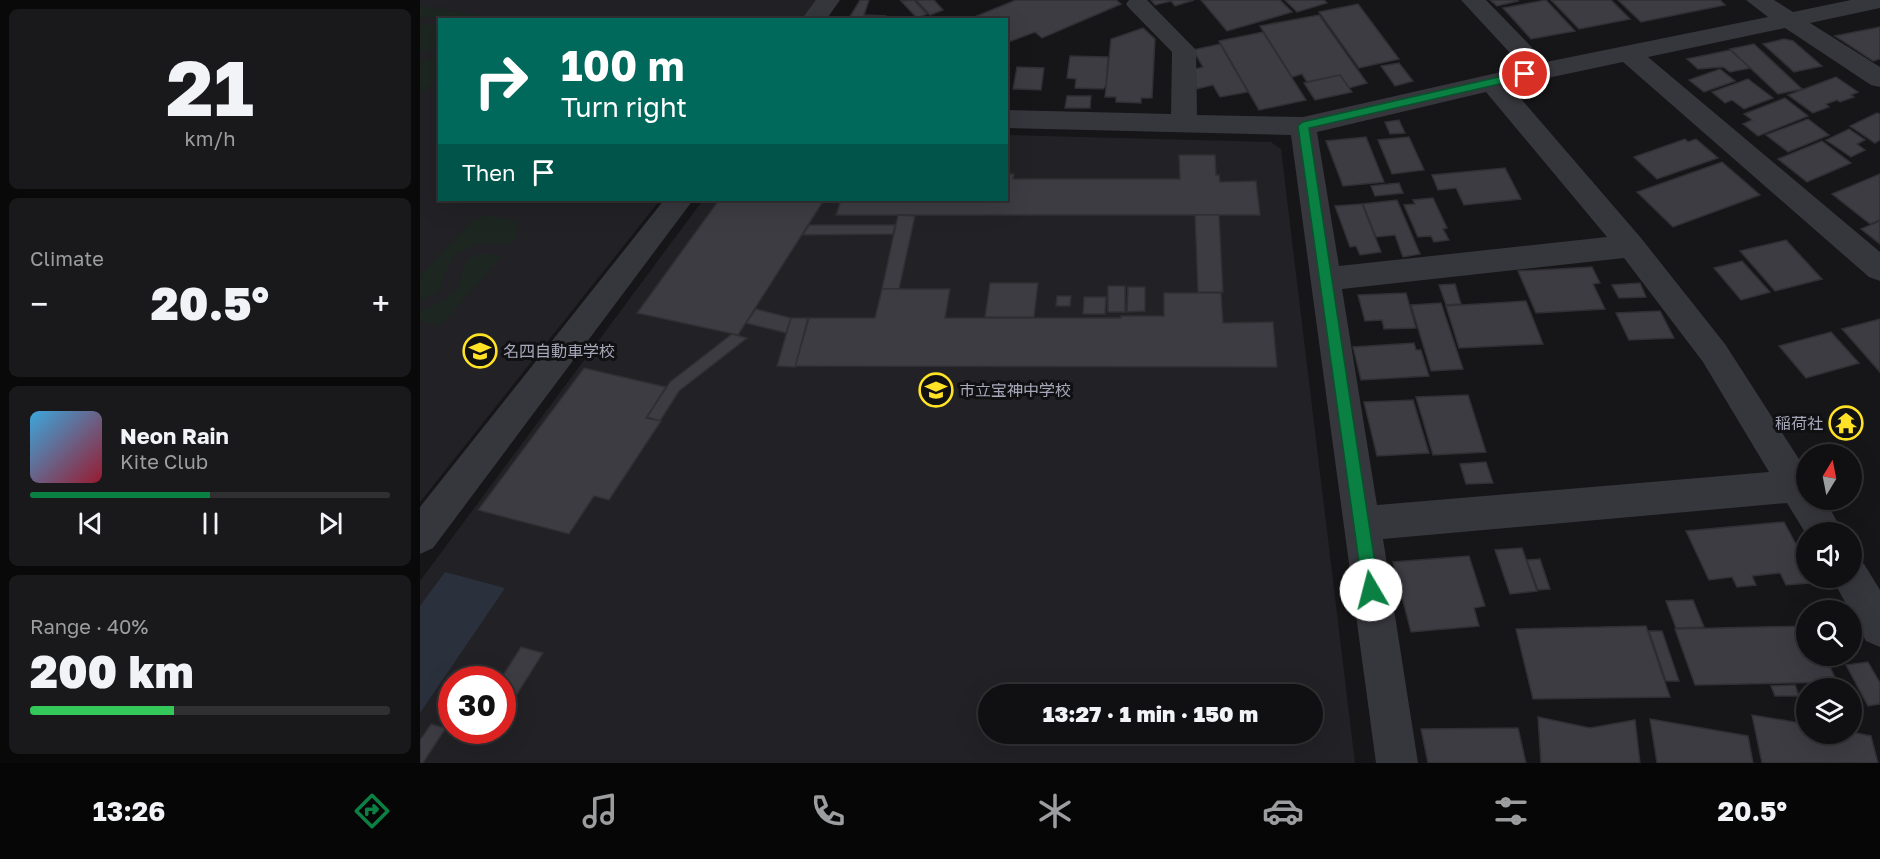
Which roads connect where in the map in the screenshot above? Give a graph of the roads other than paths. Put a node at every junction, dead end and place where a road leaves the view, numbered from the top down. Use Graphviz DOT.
graph roads {
  1 [pos="828,0"];
  2 [pos="1473,0"];
  3 [pos="1758,0"];
  4 [pos="1880,1"];
  5 [pos="1138,4"];
  6 [pos="814,18"];
  7 [pos="1789,20"];
  8 [pos="1627,52"];
  9 [pos="1541,70"];
  10 [pos="1880,79"];
  11 [pos="1492,82"];
  12 [pos="1008,119"];
  13 [pos="1184,123"];
  14 [pos="1303,126"];
  15 [pos="678,201"];
  16 [pos="1631,246"];
  17 [pos="1880,269"];
  18 [pos="1326,279"];
  19 [pos="1796,484"];
  20 [pos="1796,486"];
  21 [pos="1362,524"];
  22 [pos="420,536"];
  23 [pos="1857,588"];
  24 [pos="1880,627"];
  25 [pos="1396,763"];
  1 -- 6 [label="street"];
  2 -- 9 [label="street"];
  3 -- 7 [label="street"];
  4 -- 7 [label="street"];
  5 -- 13 [label="street"];
  7 -- 8 [label="street"];
  7 -- 10 [label="street"];
  8 -- 9 [label="street"];
  8 -- 17 [label="street"];
  9 -- 11 [label="street"];
  11 -- 14 [label="street"];
  11 -- 16 [label="street"];
  12 -- 13 [label="street"];
  13 -- 14 [label="street"];
  14 -- 18 [label="street"];
  15 -- 22 [label="street"];
  16 -- 18 [label="street"];
  16 -- 19 [label="street"];
  18 -- 21 [label="street"];
  20 -- 21 [label="street"];
  21 -- 25 [label="street"];
  23 -- 24 [label="street"];
}
